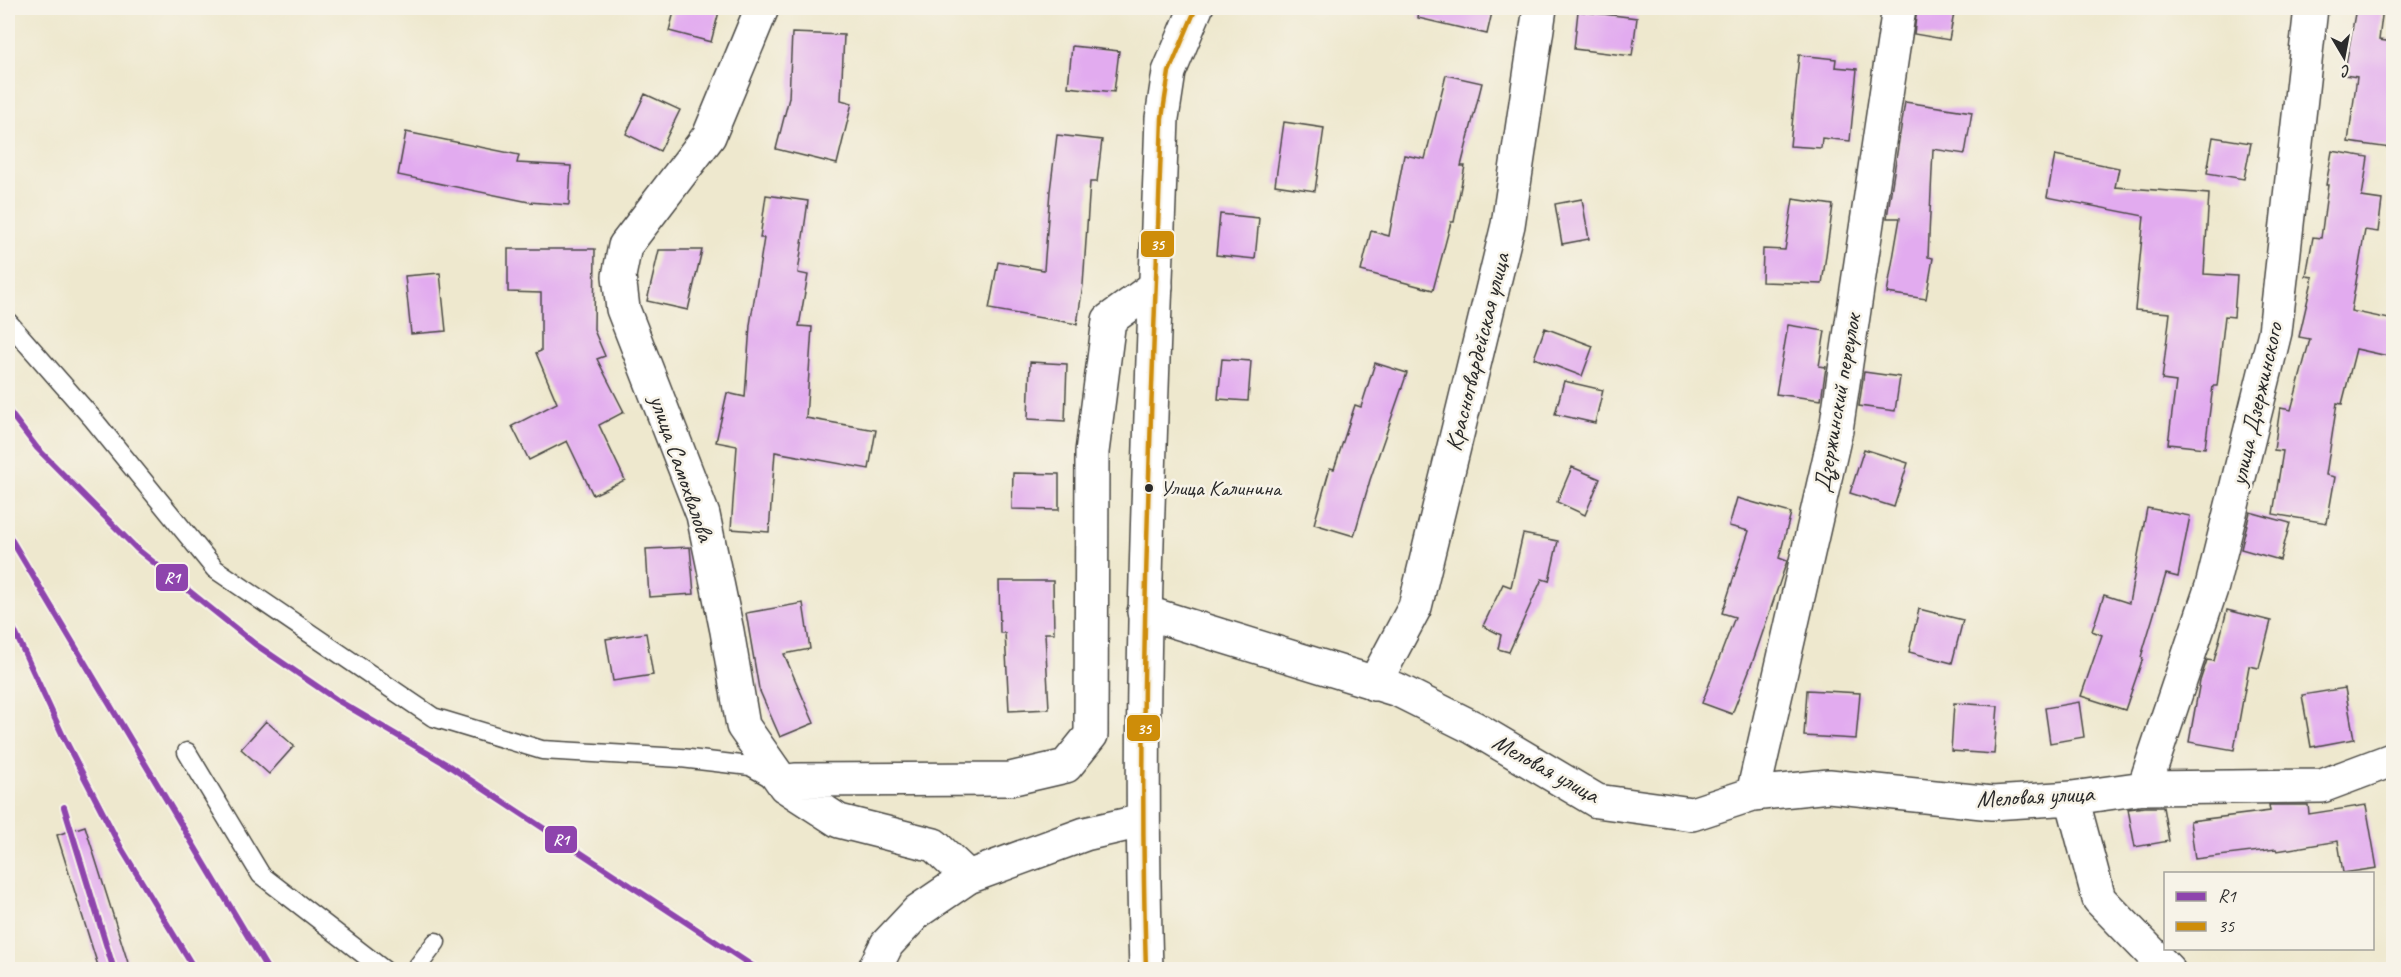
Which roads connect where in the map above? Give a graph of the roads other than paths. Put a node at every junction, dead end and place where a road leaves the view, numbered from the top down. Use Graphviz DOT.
graph roads {
  1 [pos="762,8"];
  2 [pos="1196,8"];
  3 [pos="1540,8"];
  4 [pos="1899,8"];
  5 [pos="2311,8"];
  6 [pos="1156,286"];
  7 [pos="8,322"];
  8 [pos="1144,612"];
  9 [pos="1374,684"];
  10 [pos="187,752"];
  11 [pos="2394,759"];
  12 [pos="785,786"];
  13 [pos="2144,788"];
  14 [pos="1753,794"];
  15 [pos="2072,798"];
  16 [pos="1142,821"];
  17 [pos="968,876"];
  18 [pos="436,942"];
  19 [pos="384,969"];
  20 [pos="415,969"];
  21 [pos="874,969"];
  22 [pos="1146,969"];
  23 [pos="2168,969"];
  1 -- 12 [label="street, улица Самохвалова"];
  2 -- 6 [label="street"];
  3 -- 9 [label="street, Красногвардейская улица"];
  4 -- 14 [label="street, Дзержинский переулок"];
  5 -- 13 [label="street, улица Дзержинского"];
  6 -- 8 [label="street"];
  6 -- 12 [label="street"];
  7 -- 12 [label="lane"];
  8 -- 9 [label="street, Меловая улица"];
  8 -- 16 [label="street"];
  9 -- 14 [label="street, Меловая улица"];
  10 -- 19 [label="lane"];
  11 -- 13 [label="street, Меловая улица"];
  12 -- 17 [label="street, улица Самохвалова"];
  13 -- 15 [label="street, Меловая улица"];
  14 -- 15 [label="street, Меловая улица"];
  15 -- 23 [label="street"];
  16 -- 17 [label="street"];
  16 -- 22 [label="street"];
  17 -- 21 [label="street"];
  18 -- 20 [label="lane"];
}
